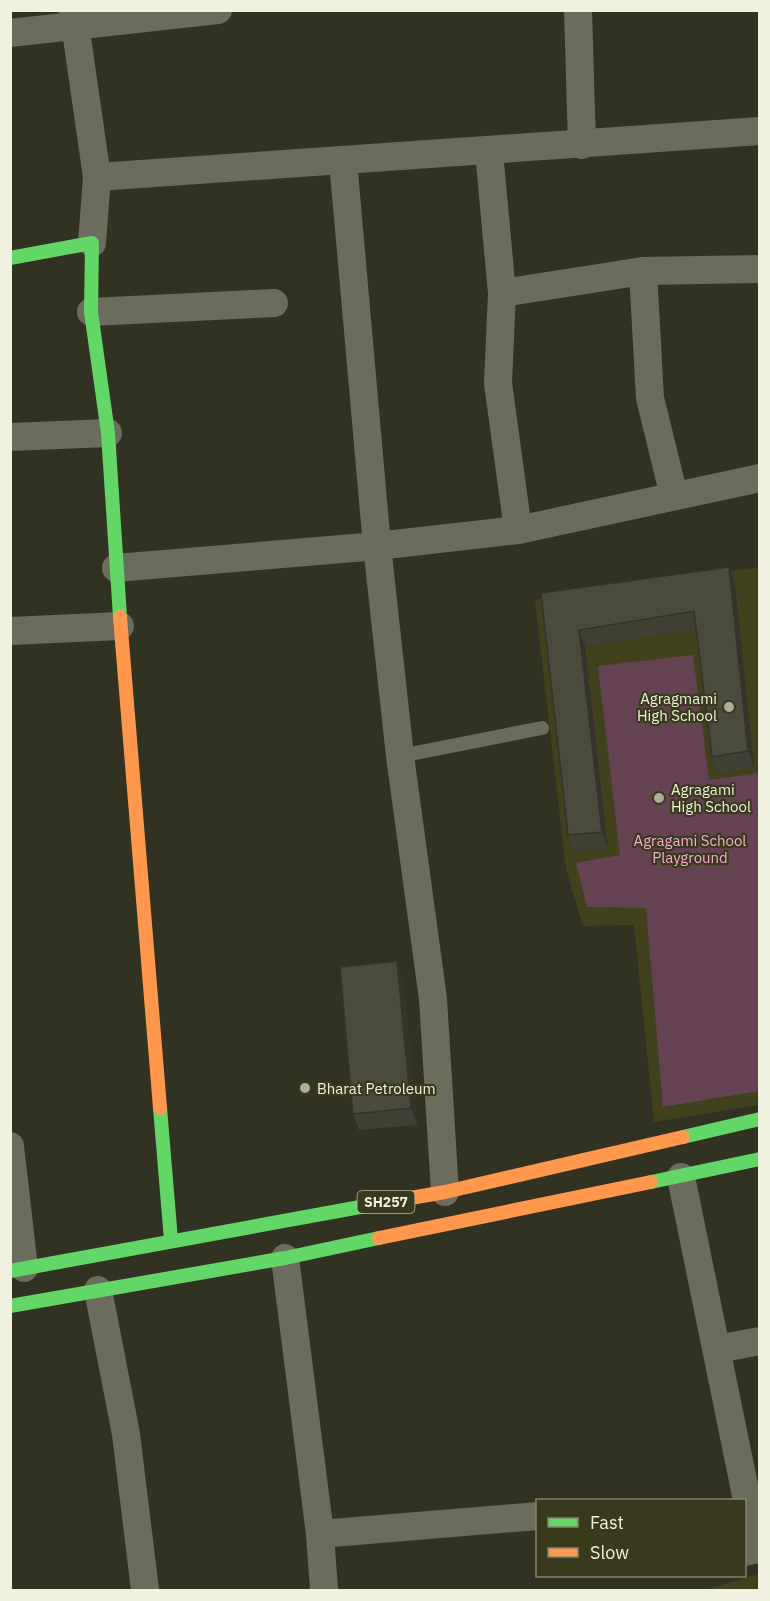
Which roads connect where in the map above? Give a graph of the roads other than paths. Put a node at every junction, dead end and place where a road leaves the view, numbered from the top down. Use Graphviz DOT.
graph roads {
  1 [pos="578,10"];
  2 [pos="221,11"];
  3 [pos="73,19"];
  4 [pos="10,33"];
  5 [pos="759,131"];
  6 [pos="582,145"];
  7 [pos="489,152"];
  8 [pos="343,161"];
  9 [pos="97,177"];
  10 [pos="92,243"];
  11 [pos="10,258"];
  12 [pos="642,271"];
  13 [pos="759,272"];
  14 [pos="502,293"];
  15 [pos="274,303"];
  16 [pos="91,312"];
  17 [pos="108,433"];
  18 [pos="10,437"];
  19 [pos="759,478"];
  20 [pos="674,496"];
  21 [pos="518,530"];
  22 [pos="377,546"];
  23 [pos="116,567"];
  24 [pos="120,626"];
  25 [pos="10,631"];
  26 [pos="542,728"];
  27 [pos="400,756"];
  28 [pos="759,1119"];
  29 [pos="10,1146"];
  30 [pos="759,1159"];
  31 [pos="681,1177"];
  32 [pos="446,1192"];
  33 [pos="171,1240"];
  34 [pos="285,1258"];
  35 [pos="17,1270"];
  36 [pos="98,1290"];
  37 [pos="10,1306"];
  38 [pos="759,1341"];
  39 [pos="717,1349"];
  40 [pos="536,1516"];
  41 [pos="320,1534"];
  42 [pos="746,1552"];
  43 [pos="145,1590"];
  44 [pos="324,1590"];
  1 -- 6 [label="street"];
  2 -- 3 [label="street"];
  3 -- 4 [label="street"];
  3 -- 9 [label="street"];
  5 -- 6 [label="street"];
  6 -- 7 [label="street"];
  7 -- 8 [label="street"];
  7 -- 14 [label="street"];
  8 -- 9 [label="street"];
  8 -- 22 [label="street"];
  9 -- 10 [label="street"];
  10 -- 11 [label="main road"];
  10 -- 16 [label="main road"];
  12 -- 13 [label="street"];
  12 -- 14 [label="street"];
  12 -- 20 [label="street"];
  14 -- 21 [label="street"];
  15 -- 16 [label="street"];
  16 -- 17 [label="main road"];
  17 -- 18 [label="street"];
  17 -- 23 [label="main road"];
  19 -- 20 [label="street"];
  20 -- 21 [label="street"];
  21 -- 22 [label="street"];
  22 -- 23 [label="street"];
  22 -- 27 [label="street"];
  23 -- 24 [label="main road"];
  24 -- 25 [label="street"];
  24 -- 33 [label="main road"];
  26 -- 27 [label="lane"];
  27 -- 32 [label="street"];
  28 -- 32 [label="main road, SH257"];
  29 -- 35 [label="street"];
  30 -- 31 [label="main road, SH257"];
  31 -- 34 [label="main road, SH257"];
  31 -- 39 [label="street"];
  32 -- 33 [label="main road, SH257"];
  33 -- 35 [label="main road, SH257"];
  34 -- 36 [label="main road, SH257"];
  34 -- 41 [label="street"];
  36 -- 37 [label="main road, SH257"];
  36 -- 43 [label="street"];
  38 -- 39 [label="street"];
  39 -- 42 [label="street"];
  40 -- 41 [label="street"];
  41 -- 44 [label="street"];
}
